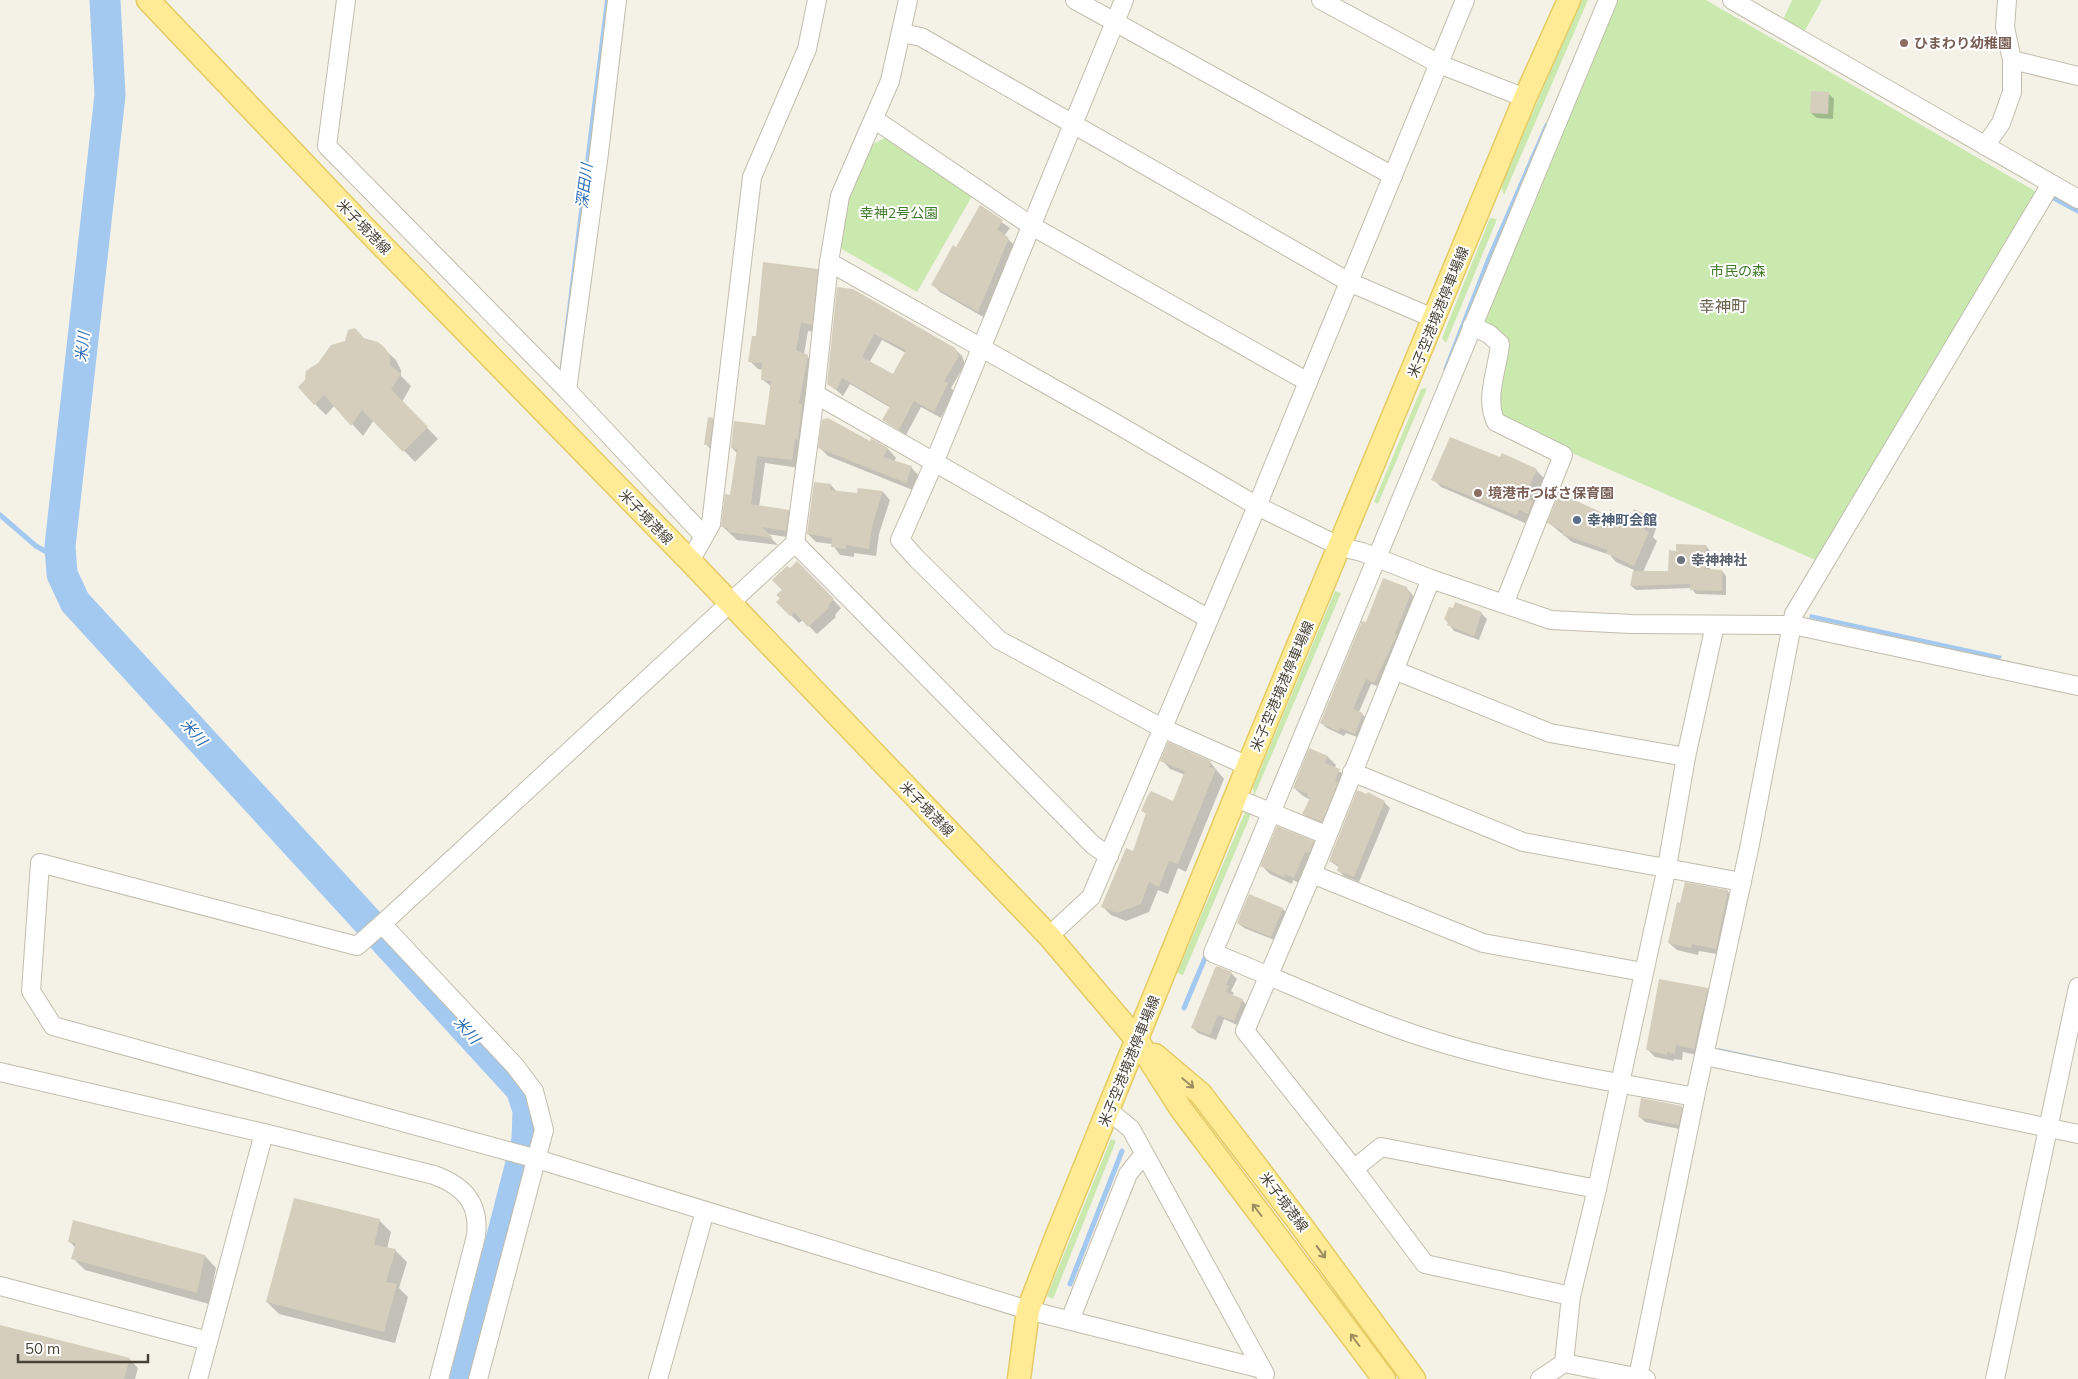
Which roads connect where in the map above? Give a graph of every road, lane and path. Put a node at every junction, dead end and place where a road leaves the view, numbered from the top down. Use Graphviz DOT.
graph roads {
  1 [pos="148,0"];
  2 [pos="346,0"];
  3 [pos="617,0"];
  4 [pos="817,0"];
  5 [pos="908,0"];
  6 [pos="1075,0"];
  7 [pos="1124,0"];
  8 [pos="1321,0"];
  9 [pos="1465,0"];
  10 [pos="1569,0"];
  11 [pos="1608,0"];
  12 [pos="1732,0"];
  13 [pos="2007,0"];
  14 [pos="1115,23"];
  15 [pos="902,33"];
  16 [pos="2012,60"];
  17 [pos="1439,64"];
  18 [pos="2078,76"];
  19 [pos="1526,98"];
  20 [pos="874,119"];
  21 [pos="1072,124"];
  22 [pos="1985,146"];
  23 [pos="1393,176"];
  24 [pos="2050,184"];
  25 [pos="2078,199"];
  26 [pos="1030,225"];
  27 [pos="829,262"];
  28 [pos="1349,282"];
  29 [pos="1435,319"];
  30 [pos="1472,326"];
  31 [pos="979,348"];
  32 [pos="1308,382"];
  33 [pos="567,390"];
  34 [pos="815,394"];
  35 [pos="934,463"];
  36 [pos="1257,506"];
  37 [pos="704,536"];
  38 [pos="795,542"];
  39 [pos="1340,547"];
  40 [pos="1377,558"];
  41 [pos="690,562"];
  42 [pos="1431,579"];
  43 [pos="1504,604"];
  44 [pos="730,605"];
  45 [pos="1210,619"];
  46 [pos="1715,625"];
  47 [pos="1793,625"];
  48 [pos="1394,670"];
  49 [pos="2078,686"];
  50 [pos="1162,728"];
  51 [pos="1686,757"];
  52 [pos="1248,766"];
  53 [pos="1352,772"];
  54 [pos="1236,798"];
  55 [pos="1271,812"];
  56 [pos="1326,835"];
  57 [pos="1109,856"];
  58 [pos="1667,867"];
  59 [pos="1312,874"];
  60 [pos="1742,882"];
  61 [pos="382,924"];
  62 [pos="1049,936"];
  63 [pos="1643,972"];
  64 [pos="1269,975"];
  65 [pos="2078,987"];
  66 [pos="1137,1040"];
  67 [pos="1705,1056"];
  68 [pos="0,1072"];
  69 [pos="1620,1083"];
  70 [pos="1695,1097"];
  71 [pos="1109,1111"];
  72 [pos="2047,1127"];
  73 [pos="264,1133"];
  74 [pos="2078,1134"];
  75 [pos="1144,1154"];
  76 [pos="537,1159"];
  77 [pos="1354,1169"];
  78 [pos="1597,1189"];
  79 [pos="705,1210"];
  80 [pos="0,1286"];
  81 [pos="1571,1296"];
  82 [pos="1028,1310"];
  83 [pos="1070,1320"];
  84 [pos="208,1340"];
  85 [pos="1564,1363"];
  86 [pos="1265,1374"];
  87 [pos="1642,1378"];
  88 [pos="198,1379"];
  89 [pos="439,1379"];
  90 [pos="478,1379"];
  91 [pos="658,1379"];
  92 [pos="1019,1379"];
  93 [pos="1384,1379"];
  94 [pos="1414,1379"];
  95 [pos="1540,1379"];
  96 [pos="1995,1379"];
  1 -- 41 [label="main road, 米子境港線"];
  2 -- 33 [label="street"];
  3 -- 33 [label="street"];
  4 -- 37 [label="street"];
  5 -- 15 [label="street"];
  6 -- 14 [label="street"];
  7 -- 14 [label="street"];
  8 -- 17 [label="street"];
  9 -- 17 [label="street"];
  10 -- 19 [label="main road, 米子空港境港停車場線"];
  11 -- 30 [label="street"];
  12 -- 22 [label="street"];
  13 -- 16 [label="street"];
  14 -- 21 [label="street"];
  14 -- 23 [label="street"];
  15 -- 20 [label="street"];
  15 -- 21 [label="street"];
  16 -- 18 [label="street"];
  16 -- 22 [label="street"];
  17 -- 19 [label="street"];
  17 -- 23 [label="street"];
  19 -- 29 [label="main road, 米子空港境港停車場線"];
  20 -- 26 [label="street"];
  20 -- 27 [label="street"];
  21 -- 26 [label="street"];
  21 -- 28 [label="street"];
  22 -- 24 [label="street"];
  23 -- 28 [label="street"];
  24 -- 25 [label="street"];
  24 -- 47 [label="street"];
  26 -- 31 [label="street"];
  26 -- 32 [label="street"];
  27 -- 31 [label="street"];
  27 -- 34 [label="street"];
  28 -- 29 [label="street"];
  28 -- 32 [label="street"];
  29 -- 39 [label="main road, 米子空港境港停車場線"];
  30 -- 40 [label="street"];
  30 -- 43 [label="street"];
  31 -- 35 [label="street"];
  31 -- 36 [label="street"];
  32 -- 36 [label="street"];
  33 -- 37 [label="street"];
  34 -- 35 [label="street"];
  34 -- 38 [label="street"];
  35 -- 45 [label="street"];
  35 -- 50 [label="street"];
  36 -- 39 [label="street"];
  36 -- 45 [label="street"];
  37 -- 41 [label="street"];
  38 -- 44 [label="street"];
  38 -- 57 [label="street"];
  39 -- 40 [label="street"];
  39 -- 52 [label="main road, 米子空港境港停車場線"];
  40 -- 42 [label="street"];
  40 -- 55 [label="street"];
  41 -- 44 [label="main road, 米子境港線"];
  42 -- 43 [label="street"];
  42 -- 48 [label="street"];
  43 -- 46 [label="street"];
  44 -- 61 [label="street"];
  44 -- 62 [label="main road, 米子境港線"];
  45 -- 50 [label="street"];
  46 -- 47 [label="street"];
  46 -- 51 [label="street"];
  47 -- 49 [label="street"];
  47 -- 60 [label="street"];
  48 -- 51 [label="street"];
  48 -- 53 [label="street"];
  50 -- 52 [label="street"];
  50 -- 57 [label="street"];
  51 -- 58 [label="street"];
  52 -- 54 [label="main road, 米子空港境港停車場線"];
  53 -- 56 [label="street"];
  53 -- 58 [label="street"];
  54 -- 55 [label="street"];
  54 -- 66 [label="main road, 米子空港境港停車場線"];
  55 -- 56 [label="street"];
  55 -- 64 [label="street"];
  56 -- 59 [label="street"];
  57 -- 62 [label="street"];
  58 -- 60 [label="street"];
  58 -- 63 [label="street"];
  59 -- 63 [label="street"];
  59 -- 64 [label="street"];
  60 -- 67 [label="street"];
  61 -- 76 [label="street"];
  61 -- 76 [label="street"];
  62 -- 66 [label="main road, 米子境港線"];
  63 -- 69 [label="street"];
  64 -- 69 [label="street"];
  64 -- 77 [label="street"];
  65 -- 72 [label="street"];
  66 -- 71 [label="main road, 米子空港境港停車場線"];
  93 -- 66 [label="main road, 米子境港線, one-way"];
  66 -- 94 [label="main road, 米子境港線, one-way"];
  67 -- 70 [label="street"];
  67 -- 72 [label="street"];
  68 -- 73 [label="street"];
  69 -- 70 [label="street"];
  69 -- 78 [label="street"];
  70 -- 87 [label="street"];
  71 -- 75 [label="street"];
  71 -- 82 [label="main road, 米子空港境港停車場線"];
  72 -- 74 [label="street"];
  72 -- 96 [label="street"];
  73 -- 84 [label="street"];
  73 -- 89 [label="street"];
  75 -- 83 [label="street"];
  75 -- 86 [label="street"];
  76 -- 79 [label="street"];
  76 -- 90 [label="street"];
  77 -- 78 [label="street"];
  77 -- 81 [label="street"];
  78 -- 81 [label="street"];
  79 -- 82 [label="street"];
  79 -- 91 [label="street"];
  80 -- 84 [label="street"];
  81 -- 85 [label="street"];
  82 -- 83 [label="street"];
  82 -- 92 [label="main road, 米子空港境港停車場線"];
  83 -- 86 [label="street"];
  84 -- 88 [label="street"];
  85 -- 87 [label="street"];
  85 -- 95 [label="street"];
}
